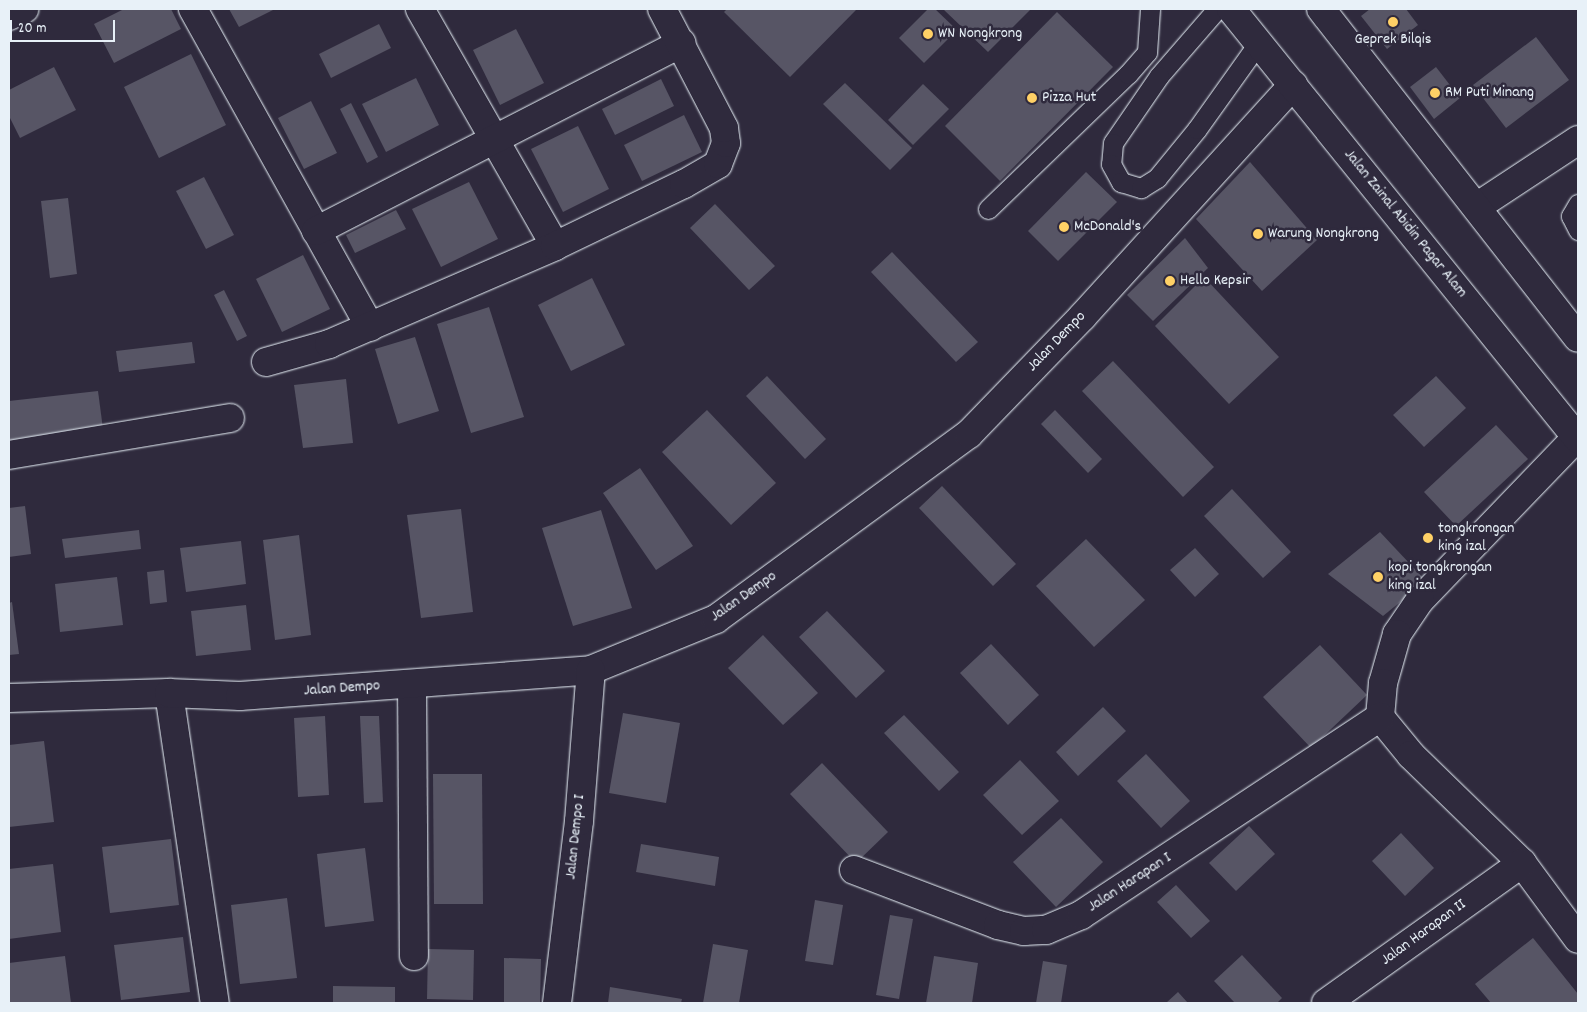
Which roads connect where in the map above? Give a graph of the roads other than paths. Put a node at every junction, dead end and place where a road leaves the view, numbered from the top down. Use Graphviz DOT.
graph roads {
  1 [pos="24,9"];
  2 [pos="193,9"];
  3 [pos="420,9"];
  4 [pos="662,9"];
  5 [pos="1150,9"];
  6 [pos="1217,9"];
  7 [pos="1231,9"];
  8 [pos="1321,9"];
  9 [pos="9,16"];
  10 [pos="1259,42"];
  11 [pos="682,43"];
  12 [pos="1293,85"];
  13 [pos="495,138"];
  14 [pos="1578,140"];
  15 [pos="1578,204"];
  16 [pos="1478,206"];
  17 [pos="988,209"];
  18 [pos="1578,230"];
  19 [pos="316,231"];
  20 [pos="555,246"];
  21 [pos="370,326"];
  22 [pos="1578,338"];
  23 [pos="266,362"];
  24 [pos="230,418"];
  25 [pos="1577,438"];
  26 [pos="9,455"];
  27 [pos="591,670"];
  28 [pos="412,684"];
  29 [pos="169,694"];
  30 [pos="9,698"];
  31 [pos="1380,717"];
  32 [pos="1522,863"];
  33 [pos="854,870"];
  34 [pos="1578,939"];
  35 [pos="414,956"];
  36 [pos="214,1003"];
  37 [pos="557,1003"];
  38 [pos="1326,1003"];
  1 -- 9 [label="main road"];
  2 -- 19 [label="main road"];
  3 -- 13 [label="main road"];
  4 -- 11 [label="main road"];
  5 -- 17 [label="lane"];
  6 -- 10 [label="lane"];
  7 -- 10 [label="main road, Jalan Zainal Abidin Pagar Alam"];
  8 -- 16 [label="main road"];
  10 -- 12 [label="main road, Jalan Zainal Abidin Pagar Alam"];
  11 -- 13 [label="main road"];
  11 -- 20 [label="main road"];
  12 -- 25 [label="main road, Jalan Zainal Abidin Pagar Alam"];
  12 -- 27 [label="main road, Jalan Dempo"];
  13 -- 19 [label="main road"];
  13 -- 20 [label="main road"];
  14 -- 16 [label="main road"];
  15 -- 18 [label="lane"];
  16 -- 22 [label="main road"];
  19 -- 21 [label="main road"];
  20 -- 21 [label="main road"];
  21 -- 23 [label="main road"];
  24 -- 26 [label="main road"];
  25 -- 31 [label="main road"];
  27 -- 28 [label="main road, Jalan Dempo"];
  27 -- 37 [label="main road, Jalan Dempo I"];
  28 -- 29 [label="main road, Jalan Dempo"];
  28 -- 35 [label="main road"];
  29 -- 30 [label="main road, Jalan Dempo"];
  29 -- 36 [label="main road"];
  31 -- 32 [label="main road"];
  31 -- 33 [label="main road, Jalan Harapan I"];
  32 -- 34 [label="main road"];
  32 -- 38 [label="main road, Jalan Harapan II"];
}
